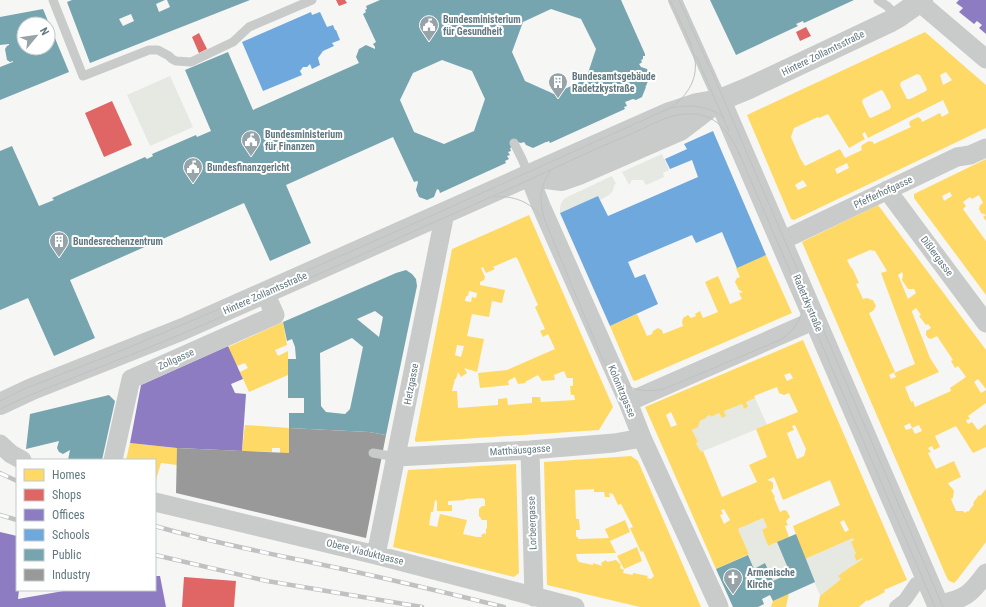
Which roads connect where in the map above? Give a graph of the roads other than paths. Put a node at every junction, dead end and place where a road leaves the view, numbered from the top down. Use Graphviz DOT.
graph roads {
  1 [pos="53,0"];
  2 [pos="312,0"];
  3 [pos="675,0"];
  4 [pos="878,0"];
  5 [pos="921,1"];
  6 [pos="898,17"];
  7 [pos="986,59"];
  8 [pos="720,100"];
  9 [pos="514,143"];
  10 [pos="986,148"];
  11 [pos="529,176"];
  12 [pos="887,190"];
  13 [pos="445,213"];
  14 [pos="781,241"];
  15 [pos="265,294"];
  16 [pos="815,320"];
  17 [pos="986,323"];
  18 [pos="628,402"];
  19 [pos="0,404"];
  20 [pos="642,438"];
  21 [pos="0,444"];
  22 [pos="530,450"];
  23 [pos="373,453"];
  24 [pos="396,457"];
  25 [pos="20,459"];
  26 [pos="113,459"];
  27 [pos="156,502"];
  28 [pos="376,555"];
  29 [pos="986,573"];
  30 [pos="916,584"];
  31 [pos="534,597"];
  32 [pos="719,606"];
  33 [pos="938,606"];
  34 [pos="575,607"];
  35 [pos="896,607"];
  1 -- 2 [label="lane"];
  3 -- 8 [label="street, Radetzkystraße"];
  4 -- 6 [label="lane"];
  5 -- 6 [label="street, Hintere Zollamtsstraße"];
  5 -- 7 [label="street"];
  6 -- 8 [label="street, Hintere Zollamtsstraße"];
  8 -- 11 [label="street, Hintere Zollamtsstraße"];
  8 -- 14 [label="street, Radetzkystraße"];
  9 -- 11 [label="lane"];
  10 -- 12 [label="street, Pfefferhofgasse"];
  11 -- 13 [label="street, Hintere Zollamtsstraße"];
  11 -- 18 [label="street, Kolonitzgasse"];
  12 -- 14 [label="street, Pfefferhofgasse"];
  12 -- 17 [label="street, Dißlergasse"];
  13 -- 15 [label="street, Hintere Zollamtsstraße"];
  13 -- 24 [label="street, Hetzgasse"];
  14 -- 16 [label="street, Radetzkystraße"];
  15 -- 19 [label="street, Hintere Zollamtsstraße"];
  15 -- 26 [label="street, Zollgasse"];
  16 -- 18 [label="street"];
  16 -- 33 [label="street, Radetzkystraße"];
  18 -- 20 [label="street, Kolonitzgasse"];
  20 -- 22 [label="street, Matthäusgasse"];
  20 -- 32 [label="street, Kolonitzgasse"];
  21 -- 25 [label="street"];
  22 -- 24 [label="street, Matthäusgasse"];
  22 -- 31 [label="street, Lorbeergasse"];
  23 -- 24 [label="lane"];
  24 -- 28 [label="street, Hetzgasse"];
  27 -- 28 [label="street, Obere Viaduktgasse"];
  28 -- 31 [label="street, Obere Viaduktgasse"];
  29 -- 33 [label="street"];
  30 -- 35 [label="street"];
  31 -- 34 [label="street, Obere Viaduktgasse"];
}
